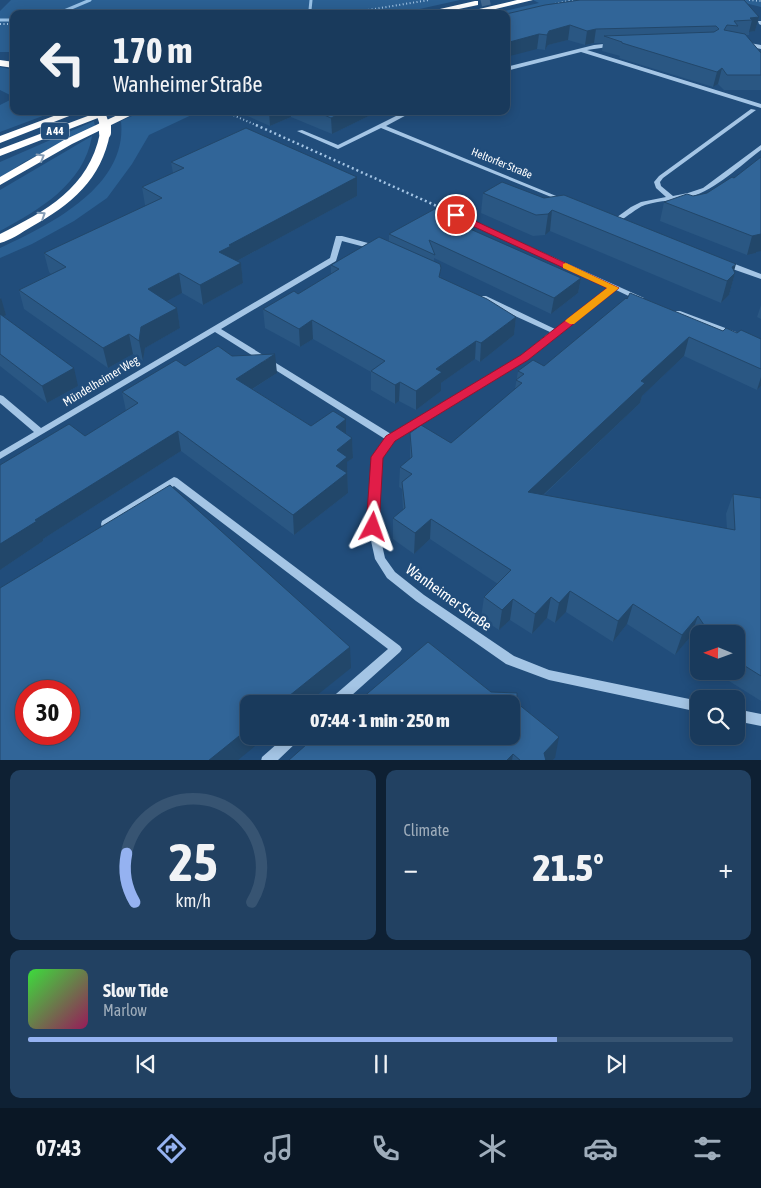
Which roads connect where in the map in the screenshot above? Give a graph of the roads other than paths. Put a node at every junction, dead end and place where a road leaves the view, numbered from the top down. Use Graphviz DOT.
graph roads {
  1 [pos="529,0"];
  2 [pos="481,2"];
  3 [pos="442,10"];
  4 [pos="481,10"];
  5 [pos="740,44"];
  6 [pos="618,45"];
  7 [pos="761,47"];
  8 [pos="581,50"];
  9 [pos="510,69"];
  10 [pos="757,107"];
  11 [pos="66,115"];
  12 [pos="100,115"];
  13 [pos="102,115"];
  14 [pos="126,115"];
  15 [pos="403,115"];
  16 [pos="381,126"];
  17 [pos="300,131"];
  18 [pos="0,140"];
  19 [pos="761,147"];
  20 [pos="0,153"];
  21 [pos="0,182"];
  22 [pos="671,198"];
  23 [pos="572,204"];
  24 [pos="447,211"];
  25 [pos="606,218"];
  26 [pos="615,221"];
  27 [pos="624,225"];
  28 [pos="0,239"];
  29 [pos="388,253"];
  30 [pos="715,260"];
  31 [pos="761,277"];
  32 [pos="614,288"];
  33 [pos="476,295"];
  34 [pos="650,302"];
  35 [pos="669,309"];
  36 [pos="215,329"];
  37 [pos="556,332"];
  38 [pos="743,338"];
  39 [pos="0,398"];
  40 [pos="40,432"];
  41 [pos="391,438"];
  42 [pos="0,456"];
  43 [pos="99,528"];
  44 [pos="342,695"];
  45 [pos="690,705"];
  46 [pos="745,717"];
  47 [pos="761,720"];
  48 [pos="284,745"];
  49 [pos="267,760"];
  1 -- 4 [label="highway"];
  2 -- 3 [label="highway"];
  5 -- 7 [label="street"];
  6 -- 8 [label="street"];
  8 -- 9 [label="street"];
  8 -- 10 [label="street"];
  10 -- 22 [label="street"];
  11 -- 18 [label="highway, A 44"];
  12 -- 20 [label="highway, A 44"];
  28 -- 13 [label="highway, one-way, bridge"];
  21 -- 14 [label="highway, one-way"];
  15 -- 16 [label="street"];
  16 -- 17 [label="street"];
  16 -- 23 [label="street, Heltorfer Straße"];
  19 -- 22 [label="street"];
  22 -- 26 [label="street"];
  24 -- 32 [label="street"];
  25 -- 26 [label="street"];
  26 -- 27 [label="street"];
  29 -- 36 [label="street, Mündelheimer Weg"];
  30 -- 31 [label="street"];
  32 -- 34 [label="street"];
  32 -- 37 [label="street, Wanheimer Straße"];
  33 -- 37 [label="street"];
  35 -- 38 [label="street"];
  36 -- 40 [label="street, Mündelheimer Weg"];
  36 -- 41 [label="street"];
  37 -- 41 [label="street, Wanheimer Straße"];
  39 -- 40 [label="street"];
  40 -- 42 [label="street, Mündelheimer Weg"];
  41 -- 45 [label="street, Wanheimer Straße"];
  43 -- 44 [label="street"];
  46 -- 47 [label="street"];
  48 -- 49 [label="street"];
}
